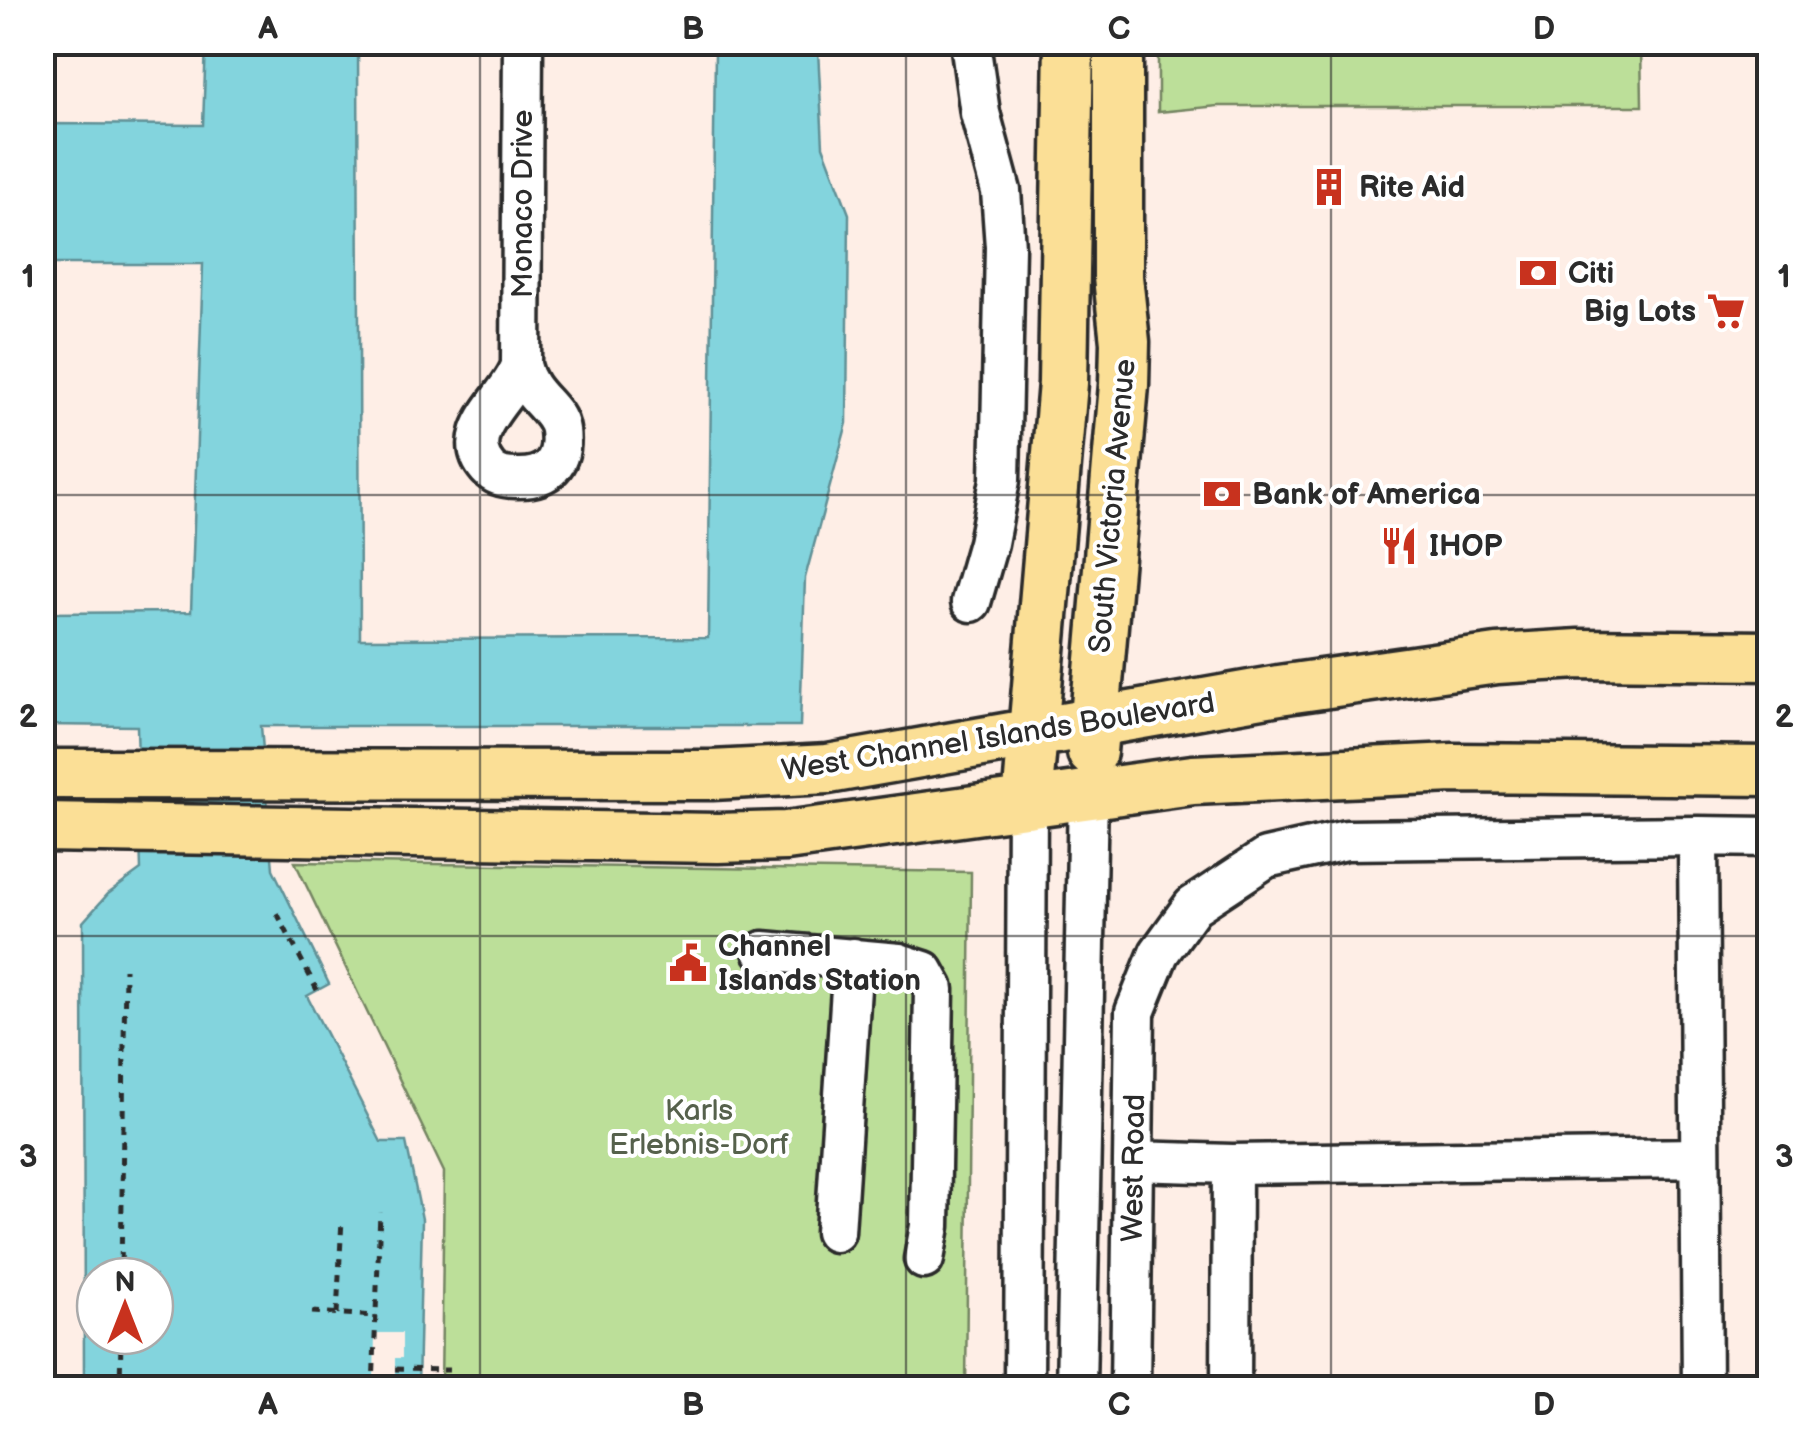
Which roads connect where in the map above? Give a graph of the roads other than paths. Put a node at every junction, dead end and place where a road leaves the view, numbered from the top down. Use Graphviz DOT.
graph roads {
  1 [pos="523,42"];
  2 [pos="970,42"];
  3 [pos="1068,42"];
  4 [pos="1118,42"];
  5 [pos="521,365"];
  6 [pos="971,602"];
  7 [pos="1770,656"];
  8 [pos="1094,723"];
  9 [pos="1033,733"];
  10 [pos="1770,771"];
  11 [pos="42,774"];
  12 [pos="1088,793"];
  13 [pos="1027,803"];
  14 [pos="42,827"];
  15 [pos="1698,836"];
  16 [pos="1770,837"];
  17 [pos="763,951"];
  18 [pos="853,958"];
  19 [pos="1700,1158"];
  20 [pos="1133,1161"];
  21 [pos="1232,1164"];
  22 [pos="835,1232"];
  23 [pos="924,1259"];
  24 [pos="1024,1388"];
  25 [pos="1076,1388"];
  26 [pos="1130,1388"];
  27 [pos="1231,1388"];
  28 [pos="1702,1388"];
  1 -- 5 [label="street, Monaco Drive"];
  2 -- 6 [label="street"];
  3 -- 9 [label="main road, South Victoria Avenue"];
  4 -- 8 [label="main road, South Victoria Avenue"];
  7 -- 8 [label="main road, West Channel Islands Boulevard"];
  8 -- 9 [label="main road, West Channel Islands Boulevard"];
  8 -- 12 [label="main road, South Victoria Avenue"];
  9 -- 11 [label="main road, West Channel Islands Boulevard"];
  9 -- 13 [label="main road, South Victoria Avenue"];
  10 -- 12 [label="main road"];
  12 -- 13 [label="main road"];
  12 -- 25 [label="street, South Victoria Avenue"];
  13 -- 14 [label="main road"];
  13 -- 24 [label="street, South Victoria Avenue"];
  15 -- 16 [label="street, West Road"];
  15 -- 19 [label="street"];
  15 -- 20 [label="street, West Road"];
  17 -- 18 [label="street"];
  18 -- 22 [label="street"];
  18 -- 23 [label="street"];
  19 -- 21 [label="street"];
  19 -- 28 [label="street"];
  20 -- 21 [label="street"];
  20 -- 26 [label="street, West Road"];
  21 -- 27 [label="street"];
}
